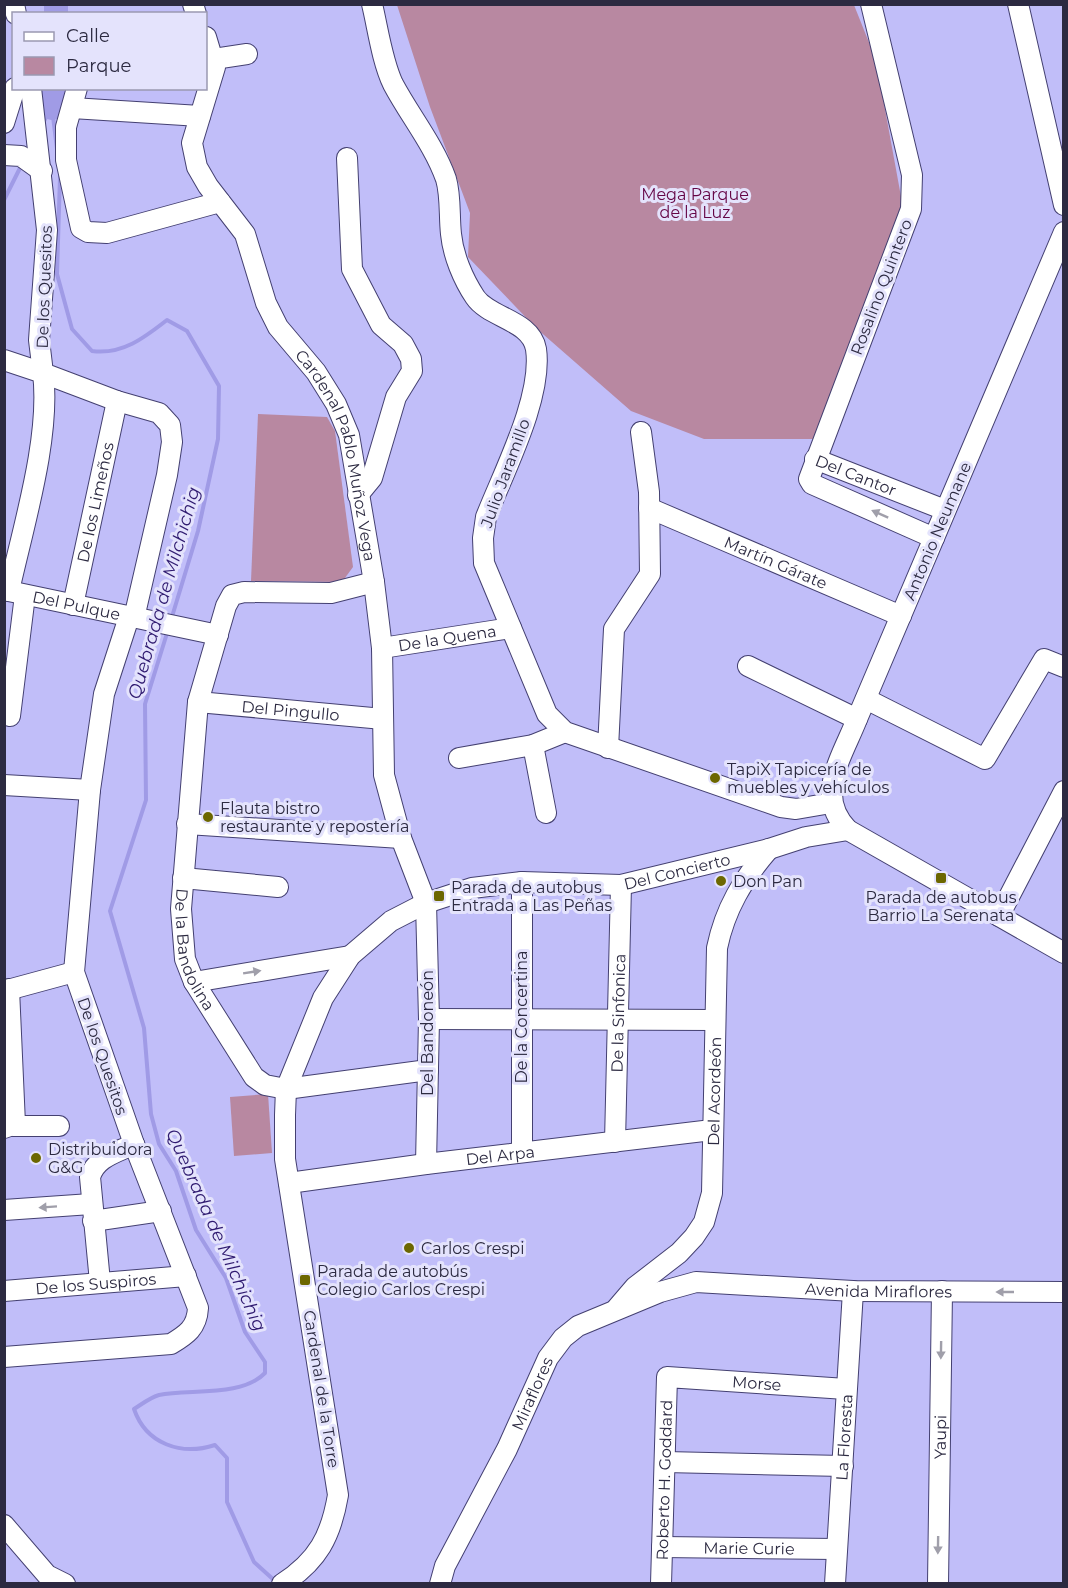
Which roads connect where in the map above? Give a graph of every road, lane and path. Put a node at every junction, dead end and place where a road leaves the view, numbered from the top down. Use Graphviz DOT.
graph roads {
  1 [pos="372,4"];
  2 [pos="871,4"];
  3 [pos="1018,4"];
  4 [pos="207,41"];
  5 [pos="247,54"];
  6 [pos="214,59"];
  7 [pos="14,90"];
  8 [pos="76,90"];
  9 [pos="32,92"];
  10 [pos="72,108"];
  11 [pos="200,116"];
  12 [pos="4,123"];
  13 [pos="4,155"];
  14 [pos="347,158"];
  15 [pos="41,162"];
  16 [pos="220,202"];
  17 [pos="1064,205"];
  18 [pos="1064,232"];
  19 [pos="4,360"];
  20 [pos="43,373"];
  21 [pos="117,402"];
  22 [pos="641,432"];
  23 [pos="815,459"];
  24 [pos="358,495"];
  25 [pos="649,508"];
  26 [pos="945,510"];
  27 [pos="934,538"];
  28 [pos="374,582"];
  29 [pos="13,592"];
  30 [pos="74,605"];
  31 [pos="901,616"];
  32 [pos="131,618"];
  33 [pos="511,628"];
  34 [pos="218,635"];
  35 [pos="382,648"];
  36 [pos="748,666"];
  37 [pos="1064,667"];
  38 [pos="867,699"];
  39 [pos="198,702"];
  40 [pos="10,716"];
  41 [pos="383,719"];
  42 [pos="857,719"];
  43 [pos="565,732"];
  44 [pos="533,745"];
  45 [pos="608,748"];
  46 [pos="459,758"];
  47 [pos="4,785"];
  48 [pos="90,790"];
  49 [pos="1064,791"];
  50 [pos="831,803"];
  51 [pos="546,813"];
  52 [pos="187,824"];
  53 [pos="848,830"];
  54 [pos="401,838"];
  55 [pos="769,849"];
  56 [pos="183,878"];
  57 [pos="522,882"];
  58 [pos="621,885"];
  59 [pos="278,887"];
  60 [pos="426,903"];
  61 [pos="999,916"];
  62 [pos="1064,953"];
  63 [pos="350,956"];
  64 [pos="74,972"];
  65 [pos="195,982"];
  66 [pos="8,987"];
  67 [pos="521,1017"];
  68 [pos="429,1019"];
  69 [pos="616,1020"];
  70 [pos="715,1020"];
  71 [pos="428,1070"];
  72 [pos="286,1089"];
  73 [pos="59,1126"];
  74 [pos="9,1127"];
  75 [pos="712,1130"];
  76 [pos="615,1142"];
  77 [pos="134,1144"];
  78 [pos="522,1152"];
  79 [pos="426,1164"];
  80 [pos="289,1184"];
  81 [pos="4,1210"];
  82 [pos="161,1211"];
  83 [pos="92,1213"];
  84 [pos="186,1276"];
  85 [pos="100,1282"];
  86 [pos="696,1282"];
  87 [pos="4,1290"];
  88 [pos="853,1291"];
  89 [pos="942,1291"];
  90 [pos="1064,1292"];
  91 [pos="615,1310"];
  92 [pos="4,1357"];
  93 [pos="667,1377"];
  94 [pos="846,1389"];
  95 [pos="665,1462"];
  96 [pos="843,1466"];
  97 [pos="4,1525"];
  98 [pos="662,1546"];
  99 [pos="837,1549"];
  100 [pos="65,1584"];
  101 [pos="282,1584"];
  102 [pos="440,1584"];
  103 [pos="661,1584"];
  104 [pos="835,1584"];
  105 [pos="938,1584"];
  1 -- 33 [label="street, Julio Jaramillo"];
  2 -- 23 [label="street, Rosalino Quintero"];
  3 -- 17 [label="street"];
  4 -- 6 [label="street"];
  5 -- 6 [label="street"];
  6 -- 11 [label="street, Cardenal Pablo Muñoz Vega"];
  7 -- 12 [label="street"];
  8 -- 10 [label="street"];
  9 -- 15 [label="street, De los Quesitos"];
  10 -- 11 [label="street"];
  10 -- 16 [label="street"];
  11 -- 16 [label="street, Cardenal Pablo Muñoz Vega"];
  13 -- 15 [label="street"];
  14 -- 24 [label="street"];
  15 -- 20 [label="street, De los Quesitos"];
  16 -- 24 [label="street, Cardenal Pablo Muñoz Vega"];
  18 -- 26 [label="street, Antonio Neumane"];
  19 -- 20 [label="street"];
  20 -- 21 [label="street, De los Quesitos"];
  20 -- 29 [label="street"];
  21 -- 30 [label="street, De los Limeños"];
  21 -- 32 [label="street, De los Quesitos"];
  22 -- 25 [label="street"];
  23 -- 26 [label="street, Del Cantor"];
  27 -- 23 [label="street, Del Cantor, one-way"];
  24 -- 28 [label="street, Cardenal Pablo Muñoz Vega"];
  25 -- 31 [label="street, Martín Gárate"];
  25 -- 45 [label="street"];
  26 -- 27 [label="street, Antonio Neumane"];
  27 -- 31 [label="street, Antonio Neumane"];
  28 -- 34 [label="street, De la Bandolina"];
  28 -- 35 [label="street, Cardenal Pablo Muñoz Vega"];
  29 -- 30 [label="street, Del Pulque"];
  29 -- 40 [label="street"];
  30 -- 32 [label="street, Del Pulque"];
  31 -- 38 [label="street, Antonio Neumane"];
  32 -- 34 [label="street, Del Pulque"];
  32 -- 48 [label="street, De los Quesitos"];
  33 -- 35 [label="street, De la Quena"];
  33 -- 43 [label="street, Julio Jaramillo"];
  34 -- 39 [label="street, De la Bandolina"];
  35 -- 41 [label="street, Cardenal Pablo Muñoz Vega"];
  36 -- 42 [label="street"];
  37 -- 38 [label="street"];
  38 -- 42 [label="street, Antonio Neumane"];
  39 -- 41 [label="street, Del Pingullo"];
  39 -- 52 [label="street, De la Bandolina"];
  41 -- 54 [label="street, Cardenal Pablo Muñoz Vega"];
  42 -- 50 [label="street, Antonio Neumane"];
  43 -- 44 [label="street"];
  43 -- 45 [label="street, Julio Jaramillo"];
  44 -- 46 [label="street"];
  44 -- 51 [label="street"];
  45 -- 50 [label="street, Julio Jaramillo"];
  47 -- 48 [label="street"];
  48 -- 64 [label="street, De los Quesitos"];
  49 -- 61 [label="street"];
  50 -- 53 [label="street"];
  52 -- 54 [label="street"];
  52 -- 56 [label="street, De la Bandolina"];
  53 -- 55 [label="street, Del Concierto"];
  53 -- 61 [label="street"];
  54 -- 60 [label="street, Cardenal Pablo Muñoz Vega"];
  55 -- 58 [label="street, Del Concierto"];
  55 -- 70 [label="street, Del Acordeón"];
  56 -- 59 [label="street"];
  56 -- 65 [label="street, De la Bandolina"];
  57 -- 58 [label="street, Del Concierto"];
  57 -- 60 [label="street, Del Concierto"];
  57 -- 67 [label="street, De la Concertina"];
  58 -- 69 [label="street, De la Sinfonica"];
  60 -- 63 [label="street, Del Concierto"];
  60 -- 68 [label="street, Del Bandoneón"];
  61 -- 62 [label="street"];
  65 -- 63 [label="street, one-way"];
  63 -- 72 [label="street, Del Concierto"];
  64 -- 66 [label="street"];
  64 -- 77 [label="street, De los Quesitos"];
  65 -- 72 [label="street, De la Bandolina"];
  66 -- 74 [label="street"];
  67 -- 68 [label="street"];
  67 -- 69 [label="street"];
  67 -- 78 [label="street, De la Concertina"];
  68 -- 71 [label="street, Del Bandoneón"];
  69 -- 70 [label="street"];
  69 -- 76 [label="street, De la Sinfonica"];
  70 -- 75 [label="street, Del Acordeón"];
  71 -- 72 [label="street, De la Bandolina"];
  71 -- 79 [label="street, Del Bandoneón"];
  72 -- 80 [label="street, Cardenal de la Torre"];
  73 -- 74 [label="street"];
  75 -- 76 [label="street, Del Arpa"];
  75 -- 91 [label="street, Del Acordeón"];
  76 -- 78 [label="street, Del Arpa"];
  77 -- 82 [label="street, De los Quesitos"];
  77 -- 83 [label="street"];
  78 -- 79 [label="street, Del Arpa"];
  79 -- 80 [label="street, Del Arpa"];
  80 -- 101 [label="street, Cardenal de la Torre"];
  83 -- 81 [label="street, one-way"];
  82 -- 83 [label="street"];
  82 -- 84 [label="street, De los Quesitos"];
  83 -- 85 [label="street"];
  84 -- 85 [label="street, De los Suspiros"];
  84 -- 92 [label="street, De los Quesitos"];
  85 -- 87 [label="street, De los Suspiros"];
  86 -- 88 [label="street, Avenida Miraflores"];
  86 -- 91 [label="street, Miraflores"];
  88 -- 89 [label="street, Avenida Miraflores"];
  88 -- 94 [label="street, La Floresta"];
  90 -- 89 [label="street, Avenida Miraflores, one-way"];
  89 -- 105 [label="street, Yaupi, one-way"];
  91 -- 102 [label="street, Miraflores"];
  93 -- 94 [label="street, Morse"];
  93 -- 95 [label="street, Roberto H. Goddard"];
  94 -- 96 [label="street, La Floresta"];
  95 -- 96 [label="street"];
  95 -- 98 [label="street, Roberto H. Goddard"];
  96 -- 99 [label="street, La Floresta"];
  97 -- 100 [label="street"];
  98 -- 99 [label="street, Marie Curie"];
  98 -- 103 [label="street, Roberto H. Goddard"];
  99 -- 104 [label="street, La Floresta"];
}
